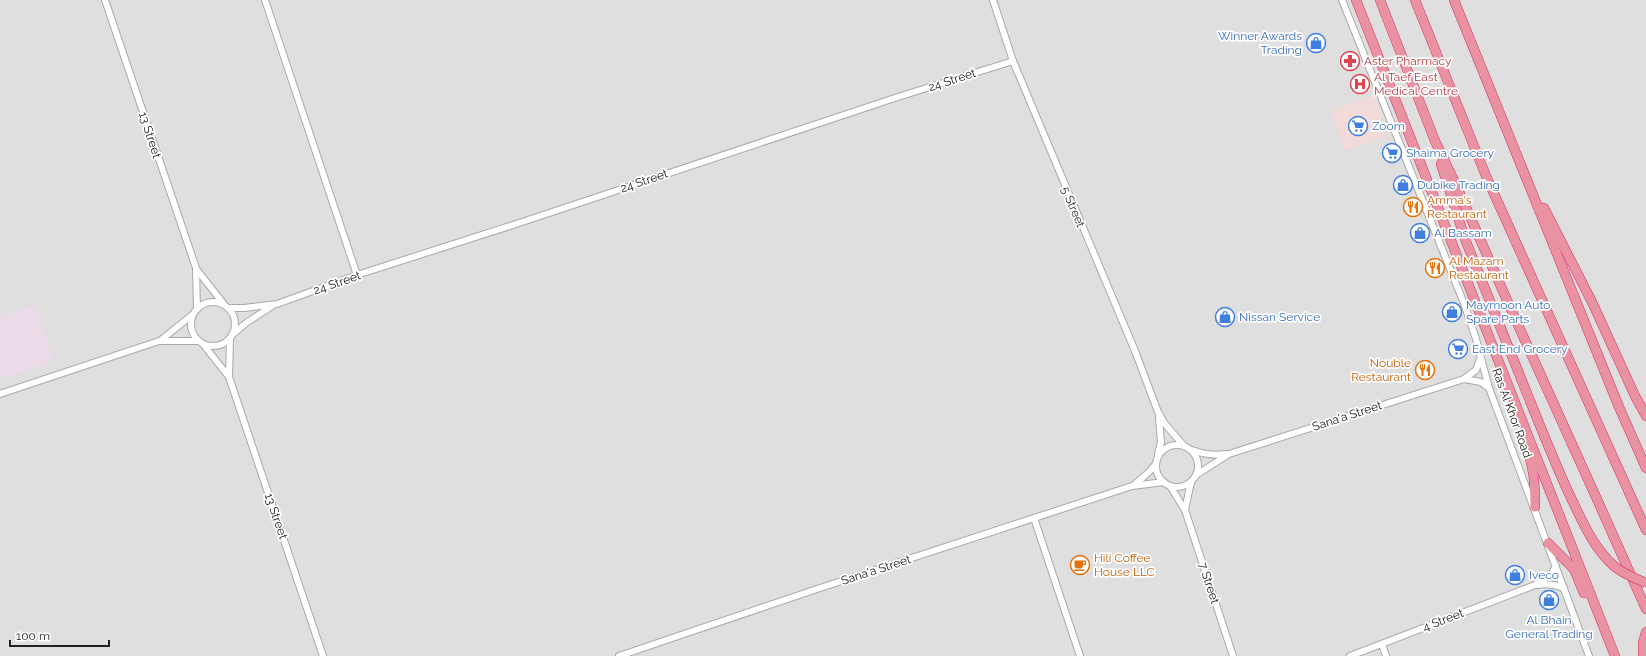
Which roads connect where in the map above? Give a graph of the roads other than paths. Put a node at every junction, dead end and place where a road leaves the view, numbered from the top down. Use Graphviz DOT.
graph roads {
  1 [pos="105,0"];
  2 [pos="265,0"];
  3 [pos="993,0"];
  4 [pos="1342,0"];
  5 [pos="1356,0"];
  6 [pos="1380,0"];
  7 [pos="1415,0"];
  8 [pos="1454,0"];
  9 [pos="1013,61"];
  10 [pos="1435,141"];
  11 [pos="1513,147"];
  12 [pos="196,268"];
  13 [pos="357,275"];
  14 [pos="277,304"];
  15 [pos="226,306"];
  16 [pos="197,309"];
  17 [pos="192,315"];
  18 [pos="231,337"];
  19 [pos="159,341"];
  20 [pos="200,342"];
  21 [pos="1492,346"];
  22 [pos="1481,358"];
  23 [pos="229,377"];
  24 [pos="1464,379"];
  25 [pos="1489,388"];
  26 [pos="0,394"];
  27 [pos="1158,412"];
  28 [pos="1646,416"];
  29 [pos="1184,446"];
  30 [pos="1190,449"];
  31 [pos="1230,454"];
  32 [pos="1158,456"];
  33 [pos="1156,464"];
  34 [pos="1646,468"];
  35 [pos="1196,474"];
  36 [pos="1164,482"];
  37 [pos="1191,482"];
  38 [pos="1132,486"];
  39 [pos="1170,486"];
  40 [pos="1535,507"];
  41 [pos="1185,510"];
  42 [pos="1034,518"];
  43 [pos="1646,530"];
  44 [pos="1548,543"];
  45 [pos="1556,566"];
  46 [pos="1646,583"];
  47 [pos="1535,585"];
  48 [pos="1564,588"];
  49 [pos="1595,606"];
  50 [pos="1646,610"];
  51 [pos="1646,632"];
  52 [pos="1382,644"];
  53 [pos="323,656"];
  54 [pos="619,656"];
  55 [pos="1080,656"];
  56 [pos="1233,656"];
  57 [pos="1350,656"];
  58 [pos="1386,656"];
  59 [pos="1589,656"];
  60 [pos="1615,656"];
  61 [pos="1643,656"];
  1 -- 12 [label="street, 13 Street"];
  2 -- 13 [label="street"];
  3 -- 9 [label="street, 5 Street"];
  4 -- 22 [label="street, Ras Al Khor Road"];
  5 -- 21 [label="highway"];
  6 -- 10 [label="highway"];
  7 -- 43 [label="highway"];
  8 -- 11 [label="highway"];
  9 -- 13 [label="street, 24 Street"];
  9 -- 27 [label="street, 5 Street"];
  10 -- 46 [label="highway, bridge"];
  10 -- 50 [label="highway"];
  11 -- 28 [label="highway"];
  11 -- 34 [label="highway"];
  12 -- 15 [label="street, 13 Street"];
  12 -- 16 [label="street, 13 Street"];
  13 -- 14 [label="street, 24 Street"];
  14 -- 15 [label="street, 24 Street"];
  14 -- 18 [label="street, 24 Street"];
  15 -- 16 [label="street"];
  15 -- 18 [label="street"];
  16 -- 17 [label="street"];
  17 -- 19 [label="street"];
  17 -- 20 [label="street"];
  18 -- 20 [label="street"];
  18 -- 23 [label="street, 13 Street"];
  19 -- 20 [label="street"];
  19 -- 26 [label="street"];
  20 -- 23 [label="street, 13 Street"];
  21 -- 40 [label="highway"];
  21 -- 49 [label="highway"];
  22 -- 24 [label="street, Sana'a Street"];
  22 -- 25 [label="street, Ras Al Khor Road"];
  23 -- 53 [label="street, 13 Street"];
  24 -- 25 [label="street"];
  24 -- 31 [label="street, Sana'a Street"];
  25 -- 40 [label="street, Ras Al Khor Road"];
  27 -- 29 [label="street, 5 Street"];
  27 -- 32 [label="street, 5 Street"];
  29 -- 30 [label="street"];
  29 -- 32 [label="street"];
  30 -- 31 [label="street, Sana'a Street"];
  30 -- 35 [label="street"];
  31 -- 35 [label="street, Sana'a Street"];
  32 -- 33 [label="street"];
  33 -- 36 [label="street"];
  33 -- 38 [label="street, Sana'a Street"];
  35 -- 37 [label="street"];
  36 -- 38 [label="street, Sana'a Street"];
  36 -- 39 [label="street"];
  37 -- 39 [label="street"];
  37 -- 41 [label="street"];
  38 -- 42 [label="street, Sana'a Street"];
  39 -- 41 [label="street, 7 Street"];
  40 -- 44 [label="street, Ras Al Khor Road"];
  41 -- 56 [label="street, 7 Street"];
  42 -- 54 [label="street, Sana'a Street"];
  42 -- 55 [label="street"];
  44 -- 45 [label="street, Ras Al Khor Road"];
  44 -- 49 [label="highway"];
  45 -- 47 [label="street, 4 Street"];
  45 -- 48 [label="street, Ras Al Khor Road"];
  47 -- 48 [label="street, 4 Street"];
  47 -- 52 [label="street, 4 Street"];
  48 -- 59 [label="street, Ras Al Khor Road"];
  49 -- 60 [label="highway"];
  51 -- 61 [label="highway"];
  52 -- 57 [label="street, 4 Street"];
  52 -- 58 [label="street"];
}
